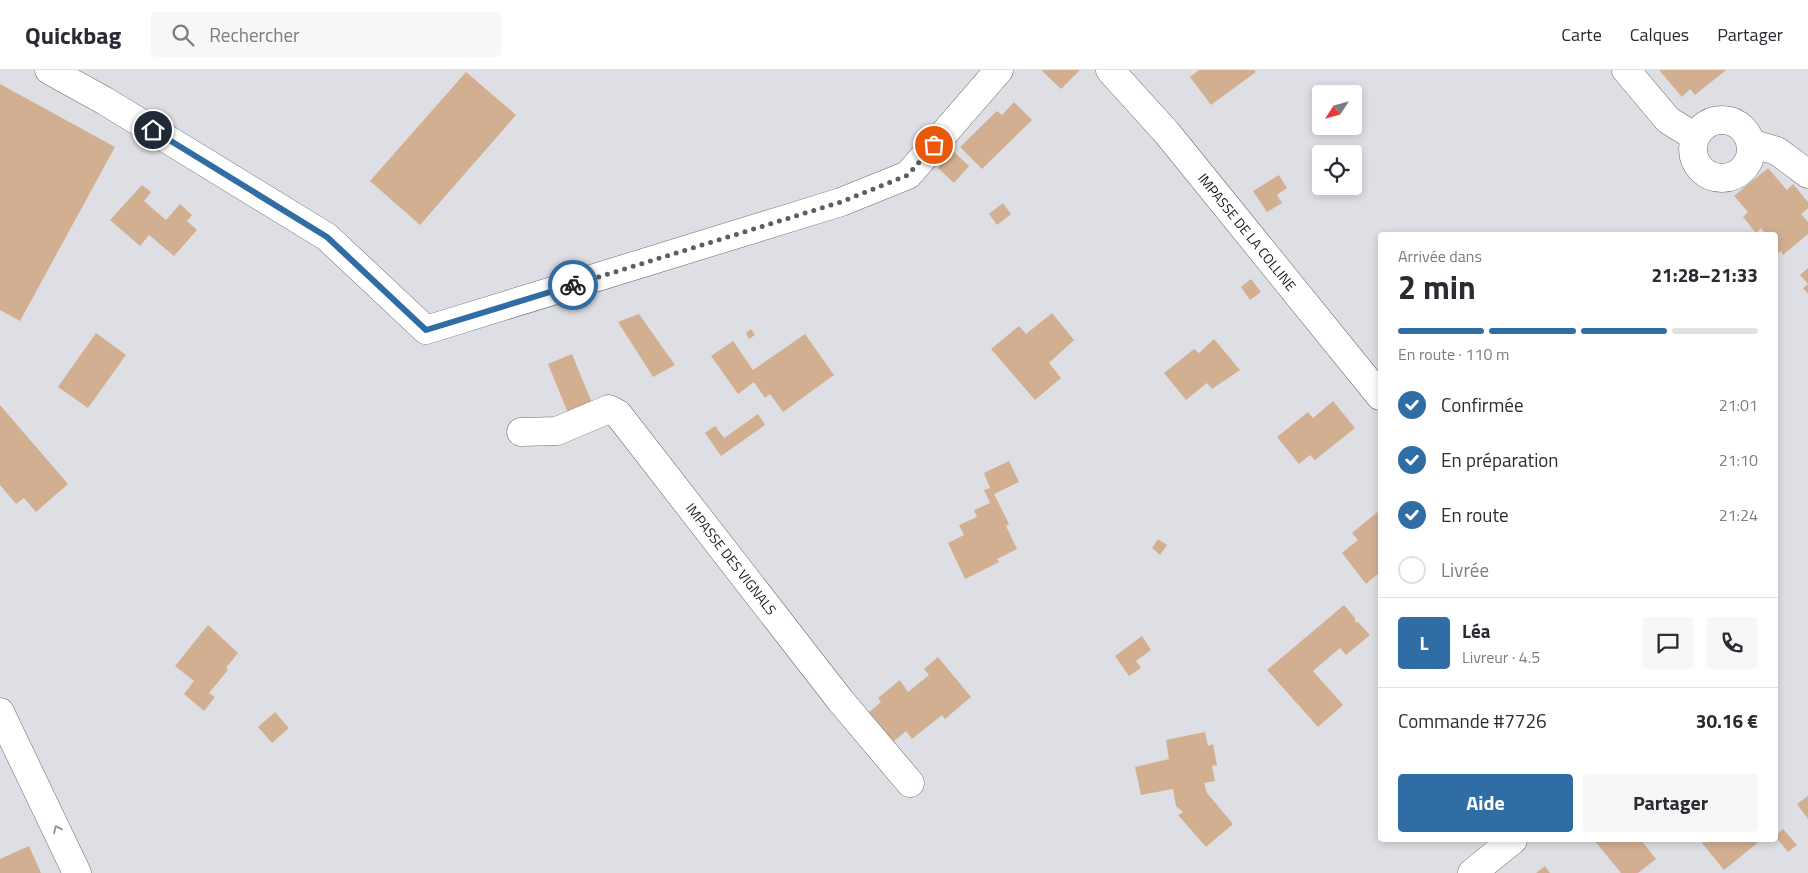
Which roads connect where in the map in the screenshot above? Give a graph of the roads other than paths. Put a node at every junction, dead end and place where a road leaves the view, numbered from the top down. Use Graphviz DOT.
graph roads {
  1 [pos="49,70"];
  2 [pos="999,70"];
  3 [pos="1110,70"];
  4 [pos="1626,70"];
  5 [pos="1695,137"];
  6 [pos="1750,143"];
  7 [pos="1808,174"];
  8 [pos="1378,394"];
  9 [pos="521,432"];
  10 [pos="0,712"];
  11 [pos="910,783"];
  12 [pos="1511,842"];
  13 [pos="77,873"];
  14 [pos="1472,873"];
  1 -- 2 [label="street"];
  3 -- 8 [label="street, IMPASSE DE LA COLLINE"];
  4 -- 5 [label="street"];
  5 -- 6 [label="street"];
  5 -- 6 [label="street"];
  6 -- 7 [label="street"];
  9 -- 11 [label="street, IMPASSE DES VIGNALS"];
  13 -- 10 [label="street, one-way"];
  12 -- 14 [label="street"];
}
